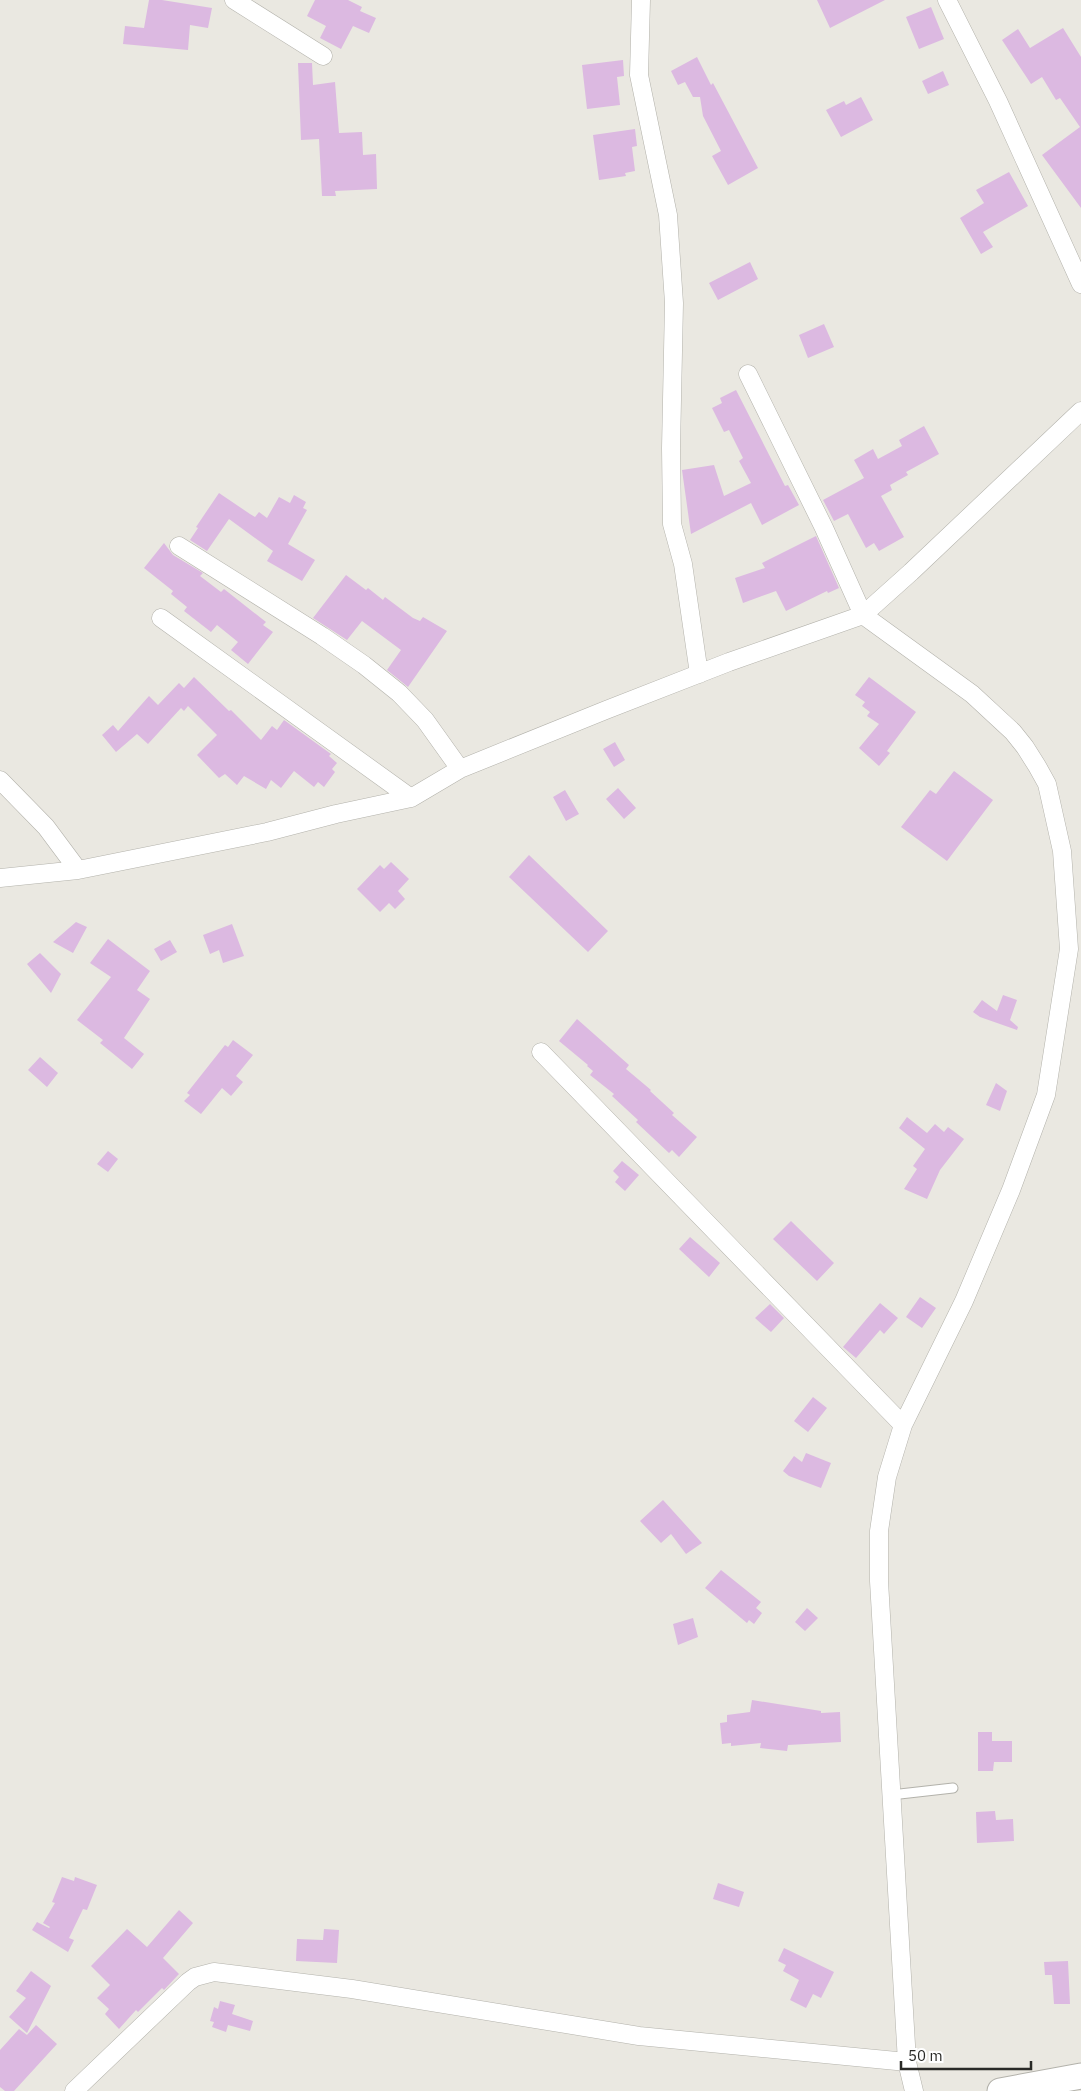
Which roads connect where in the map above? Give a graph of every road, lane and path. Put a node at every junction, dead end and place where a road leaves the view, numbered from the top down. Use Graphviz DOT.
graph roads {
  1 [pos="234,0"];
  2 [pos="641,0"];
  3 [pos="947,0"];
  4 [pos="323,56"];
  5 [pos="1081,284"];
  6 [pos="748,374"];
  7 [pos="1081,411"];
  8 [pos="178,546"];
  9 [pos="862,615"];
  10 [pos="161,618"];
  11 [pos="699,674"];
  12 [pos="460,769"];
  13 [pos="0,780"];
  14 [pos="411,798"];
  15 [pos="78,870"];
  16 [pos="0,878"];
  17 [pos="1075,950"];
  18 [pos="541,1052"];
  19 [pos="903,1425"];
  20 [pos="953,1788"];
  21 [pos="891,1795"];
  22 [pos="907,2062"];
  23 [pos="1081,2076"];
  24 [pos="74,2091"];
  25 [pos="914,2091"];
  26 [pos="1000,2091"];
  27 [pos="1005,2091"];
  1 -- 4 [label="street"];
  2 -- 11 [label="street"];
  3 -- 5 [label="street"];
  6 -- 9 [label="street"];
  7 -- 9 [label="street"];
  8 -- 12 [label="street"];
  9 -- 11 [label="street"];
  9 -- 17 [label="street"];
  10 -- 14 [label="street"];
  11 -- 12 [label="street"];
  12 -- 14 [label="street"];
  13 -- 15 [label="street"];
  14 -- 15 [label="street"];
  15 -- 16 [label="street"];
  17 -- 19 [label="street"];
  18 -- 19 [label="street"];
  19 -- 21 [label="street"];
  20 -- 21 [label="lane"];
  21 -- 22 [label="street"];
  22 -- 24 [label="street"];
  22 -- 25 [label="street"];
  23 -- 27 [label="street"];
  26 -- 27 [label="street"];
}
